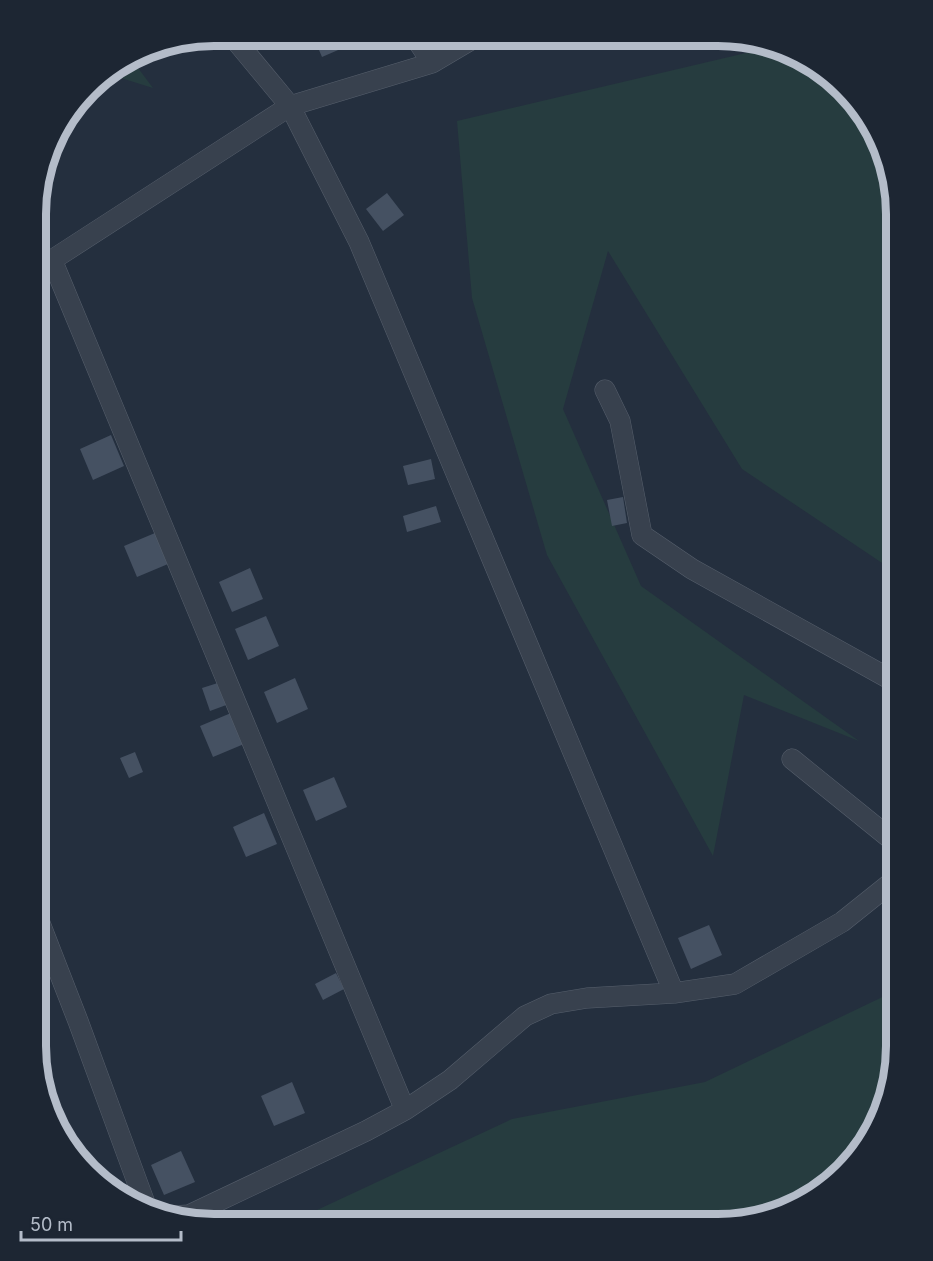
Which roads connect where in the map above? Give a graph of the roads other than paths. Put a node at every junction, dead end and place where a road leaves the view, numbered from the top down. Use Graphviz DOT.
graph roads {
  1 [pos="240,46"];
  2 [pos="422,46"];
  3 [pos="461,46"];
  4 [pos="432,63"];
  5 [pos="290,106"];
  6 [pos="46,262"];
  7 [pos="46,265"];
  8 [pos="605,390"];
  9 [pos="886,677"];
  10 [pos="792,759"];
  11 [pos="886,835"];
  12 [pos="886,887"];
  13 [pos="46,939"];
  14 [pos="674,993"];
  15 [pos="405,1110"];
  16 [pos="143,1198"];
  17 [pos="193,1213"];
  1 -- 5 [label="street"];
  2 -- 4 [label="street"];
  3 -- 4 [label="street"];
  4 -- 5 [label="street"];
  5 -- 6 [label="street"];
  5 -- 14 [label="street"];
  7 -- 15 [label="street"];
  8 -- 9 [label="street"];
  10 -- 11 [label="street"];
  12 -- 14 [label="street"];
  13 -- 16 [label="street"];
  14 -- 15 [label="street"];
  15 -- 17 [label="street"];
}
